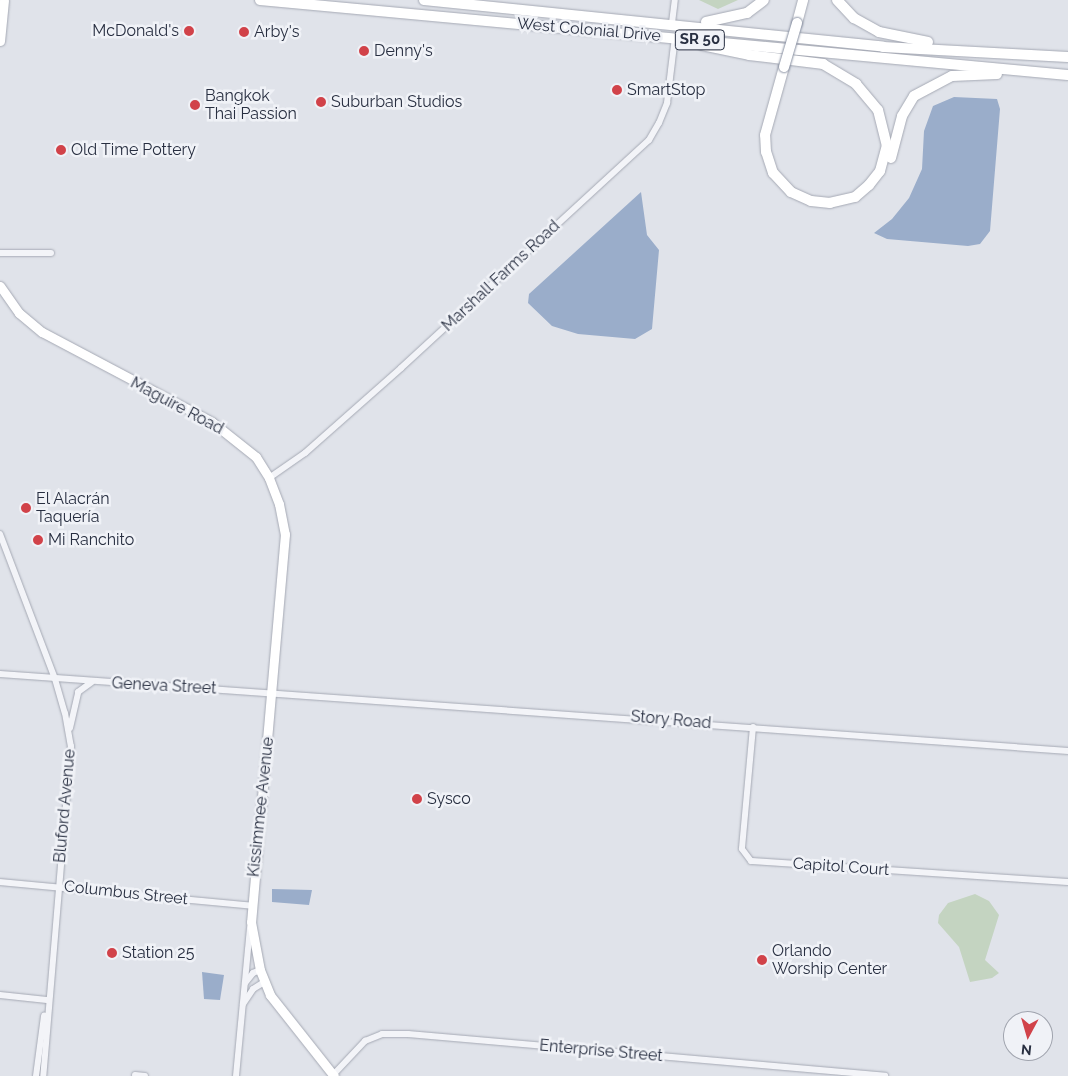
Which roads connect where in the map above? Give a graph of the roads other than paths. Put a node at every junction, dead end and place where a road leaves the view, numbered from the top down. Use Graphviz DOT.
graph roads {
  1 [pos="4,0"];
  2 [pos="260,0"];
  3 [pos="424,0"];
  4 [pos="675,0"];
  5 [pos="764,0"];
  6 [pos="798,0"];
  7 [pos="803,0"];
  8 [pos="837,0"];
  9 [pos="332,3"];
  10 [pos="674,23"];
  11 [pos="794,23"];
  12 [pos="675,38"];
  13 [pos="0,41"];
  14 [pos="1052,56"];
  15 [pos="1068,57"];
  16 [pos="782,67"];
  17 [pos="1068,75"];
  18 [pos="0,253"];
  19 [pos="51,253"];
  20 [pos="0,286"];
  21 [pos="269,478"];
  22 [pos="0,534"];
  23 [pos="0,674"];
  24 [pos="55,679"];
  25 [pos="94,682"];
  26 [pos="273,693"];
  27 [pos="753,727"];
  28 [pos="70,732"];
  29 [pos="1068,751"];
  30 [pos="0,882"];
  31 [pos="1068,882"];
  32 [pos="57,886"];
  33 [pos="252,906"];
  34 [pos="252,922"];
  35 [pos="260,970"];
  36 [pos="264,982"];
  37 [pos="242,988"];
  38 [pos="0,996"];
  39 [pos="47,1000"];
  40 [pos="242,1010"];
  41 [pos="135,1075"];
  42 [pos="334,1075"];
  43 [pos="36,1076"];
  44 [pos="42,1076"];
  45 [pos="145,1076"];
  46 [pos="236,1076"];
  47 [pos="885,1076"];
  1 -- 13 [label="main road"];
  2 -- 9 [label="highway, West Colonial Drive / SR 50"];
  3 -- 10 [label="highway, West Colonial Drive / SR 50"];
  4 -- 10 [label="street"];
  5 -- 10 [label="highway"];
  6 -- 11 [label="highway"];
  7 -- 11 [label="highway"];
  8 -- 14 [label="highway"];
  9 -- 12 [label="highway, West Colonial Drive / SR 50"];
  10 -- 14 [label="highway, West Colonial Drive / SR 50"];
  11 -- 16 [label="highway"];
  12 -- 16 [label="highway"];
  12 -- 17 [label="highway, West Colonial Drive / SR 50"];
  12 -- 21 [label="street, Marshall Farms Road"];
  14 -- 15 [label="highway, West Colonial Drive / SR 50"];
  16 -- 17 [label="highway"];
  18 -- 19 [label="street"];
  20 -- 21 [label="main road, Maguire Road"];
  21 -- 26 [label="main road, Maguire Road"];
  22 -- 24 [label="street, Bluford Avenue"];
  23 -- 24 [label="street, Geneva Street"];
  24 -- 25 [label="street, Geneva Street"];
  24 -- 28 [label="street, Bluford Avenue"];
  25 -- 26 [label="street, Geneva Street"];
  25 -- 28 [label="street"];
  26 -- 27 [label="street, Story Road"];
  26 -- 33 [label="main road, Kissimmee Avenue"];
  27 -- 29 [label="street, Story Road"];
  27 -- 31 [label="street, Capitol Court"];
  28 -- 32 [label="street, Bluford Avenue"];
  30 -- 32 [label="street, Columbus Street"];
  32 -- 33 [label="street, Columbus Street"];
  32 -- 39 [label="street, Bluford Avenue"];
  33 -- 34 [label="main road, Kissimmee Avenue"];
  34 -- 35 [label="main road, Kissimmee Avenue"];
  34 -- 37 [label="street, Kissimmee Avenue"];
  35 -- 36 [label="main road, Kissimmee Avenue"];
  35 -- 37 [label="street"];
  36 -- 40 [label="street, Kissimmee Avenue"];
  36 -- 42 [label="main road"];
  37 -- 40 [label="street, Kissimmee Avenue"];
  38 -- 39 [label="street"];
  39 -- 43 [label="street, Bluford Avenue"];
  39 -- 44 [label="street, Bluford Avenue"];
  40 -- 46 [label="street, Kissimmee Avenue"];
  41 -- 45 [label="street"];
  42 -- 47 [label="street, Enterprise Street"];
}
